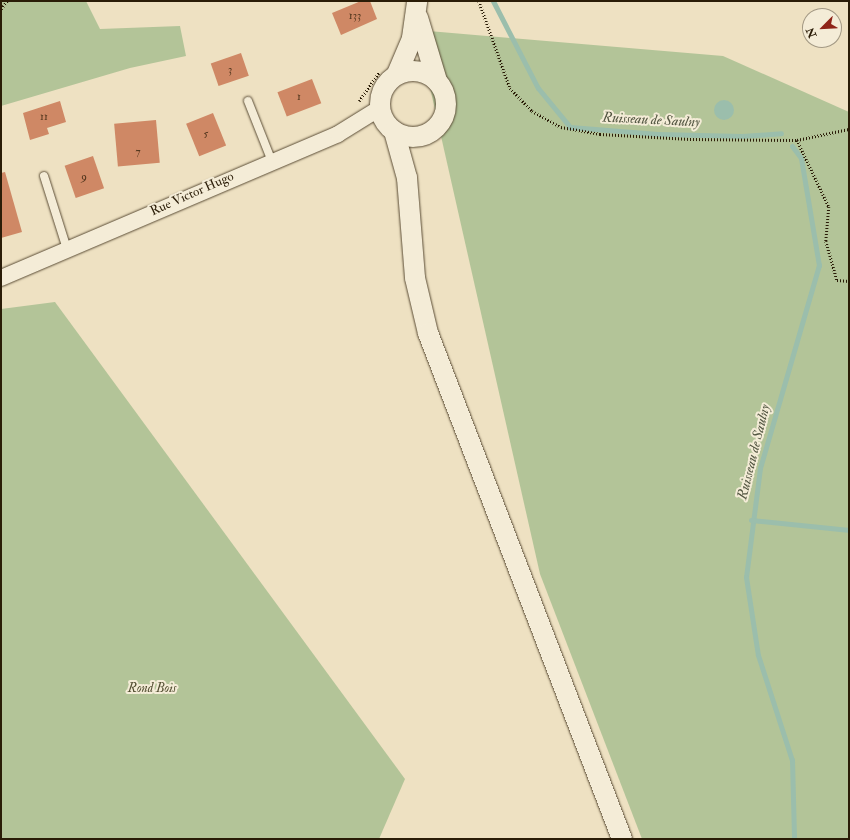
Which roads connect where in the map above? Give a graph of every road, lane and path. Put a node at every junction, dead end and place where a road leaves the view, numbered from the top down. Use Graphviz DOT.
graph roads {
  1 [pos="7,1"];
  2 [pos="476,1"];
  3 [pos="479,1"];
  4 [pos="481,5"];
  5 [pos="417,7"];
  6 [pos="1,9"];
  7 [pos="398,74"];
  8 [pos="437,81"];
  9 [pos="248,101"];
  10 [pos="380,108"];
  11 [pos="849,129"];
  12 [pos="394,131"];
  13 [pos="427,134"];
  14 [pos="797,140"];
  15 [pos="272,159"];
  16 [pos="44,176"];
  17 [pos="407,178"];
  18 [pos="67,249"];
  19 [pos="1,278"];
  20 [pos="849,281"];
  21 [pos="622,839"];
  1 -- 6 [label="path"];
  2 -- 4 [label="path"];
  3 -- 4 [label="path"];
  4 -- 14 [label="path"];
  5 -- 7 [label="street"];
  5 -- 8 [label="street"];
  7 -- 8 [label="street"];
  7 -- 10 [label="street"];
  8 -- 13 [label="street"];
  9 -- 15 [label="lane"];
  10 -- 12 [label="street"];
  10 -- 15 [label="street, Rue Victor Hugo"];
  11 -- 14 [label="path"];
  12 -- 13 [label="street"];
  12 -- 17 [label="street"];
  13 -- 17 [label="street"];
  14 -- 20 [label="path"];
  15 -- 18 [label="street, Rue Victor Hugo"];
  16 -- 18 [label="lane"];
  17 -- 21 [label="street"];
  18 -- 19 [label="street, Rue Victor Hugo"];
}
